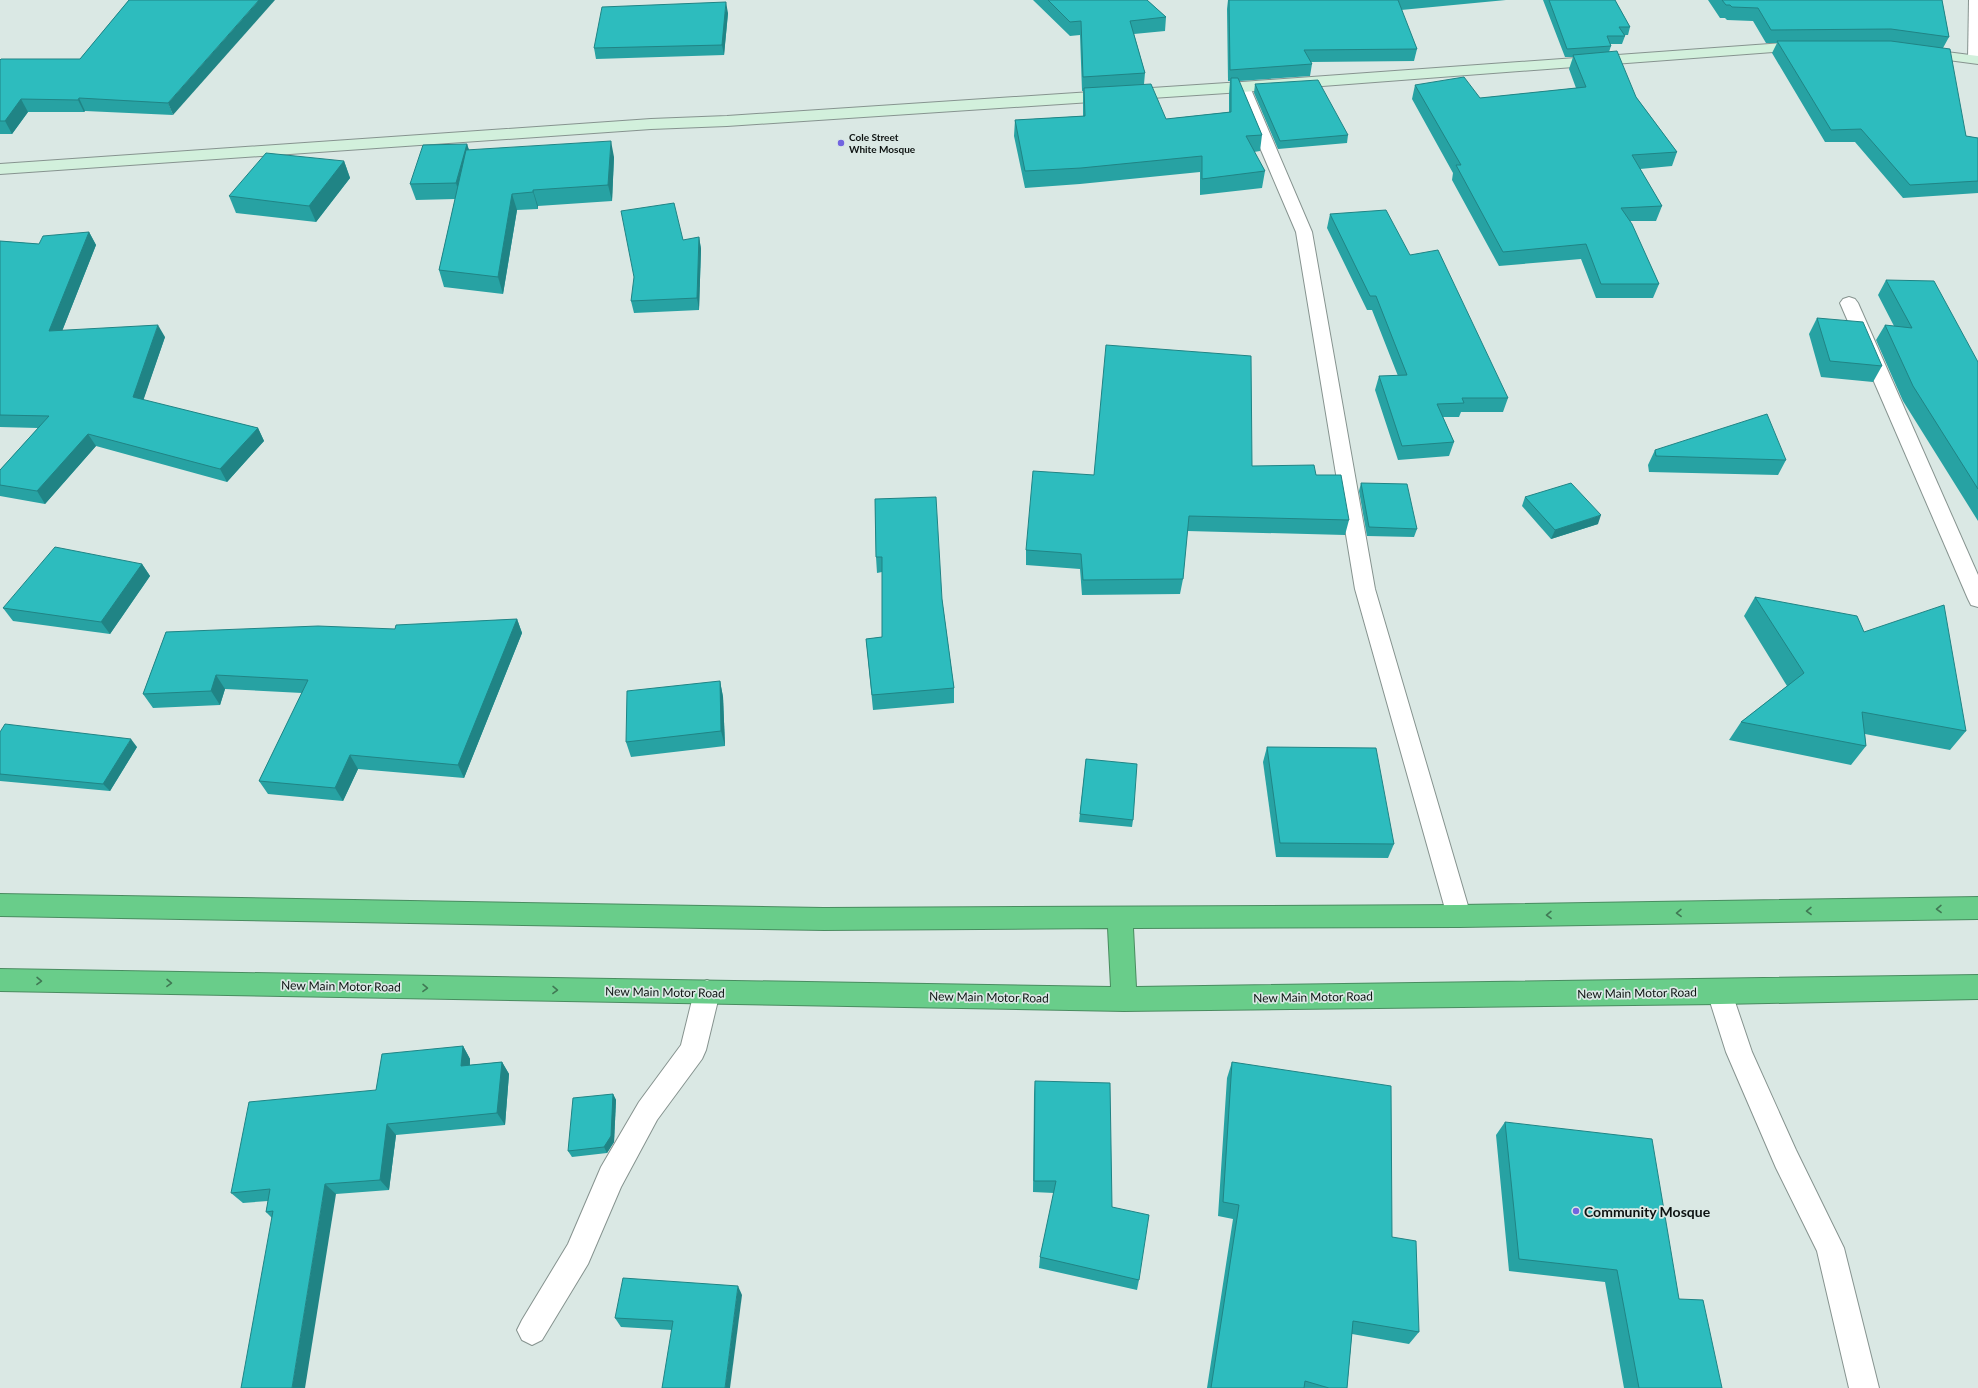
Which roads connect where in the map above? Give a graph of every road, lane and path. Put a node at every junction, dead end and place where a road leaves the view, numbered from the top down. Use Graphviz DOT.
graph roads {
  1 [pos="1976,0"];
  2 [pos="1816,48"];
  3 [pos="1908,51"];
  4 [pos="1976,59"];
  5 [pos="1242,87"];
  6 [pos="0,169"];
  7 [pos="1848,303"];
  8 [pos="1978,599"];
  9 [pos="0,905"];
  10 [pos="1978,908"];
  11 [pos="1459,916"];
  12 [pos="1120,919"];
  13 [pos="0,980"];
  14 [pos="1978,987"];
  15 [pos="707,992"];
  16 [pos="1720,992"];
  17 [pos="1124,999"];
  18 [pos="532,1330"];
  19 [pos="1864,1388"];
  1 -- 4 [label="street"];
  2 -- 5 [label="street"];
  3 -- 4 [label="street"];
  5 -- 6 [label="street"];
  5 -- 11 [label="street"];
  7 -- 8 [label="street"];
  9 -- 12 [label="highway"];
  10 -- 11 [label="highway, one-way"];
  11 -- 12 [label="highway"];
  12 -- 17 [label="highway"];
  13 -- 15 [label="highway, New Main Motor Road, one-way"];
  14 -- 16 [label="highway, New Main Motor Road"];
  15 -- 17 [label="highway, New Main Motor Road"];
  15 -- 18 [label="street"];
  16 -- 17 [label="highway, New Main Motor Road"];
  16 -- 19 [label="street"];
}
